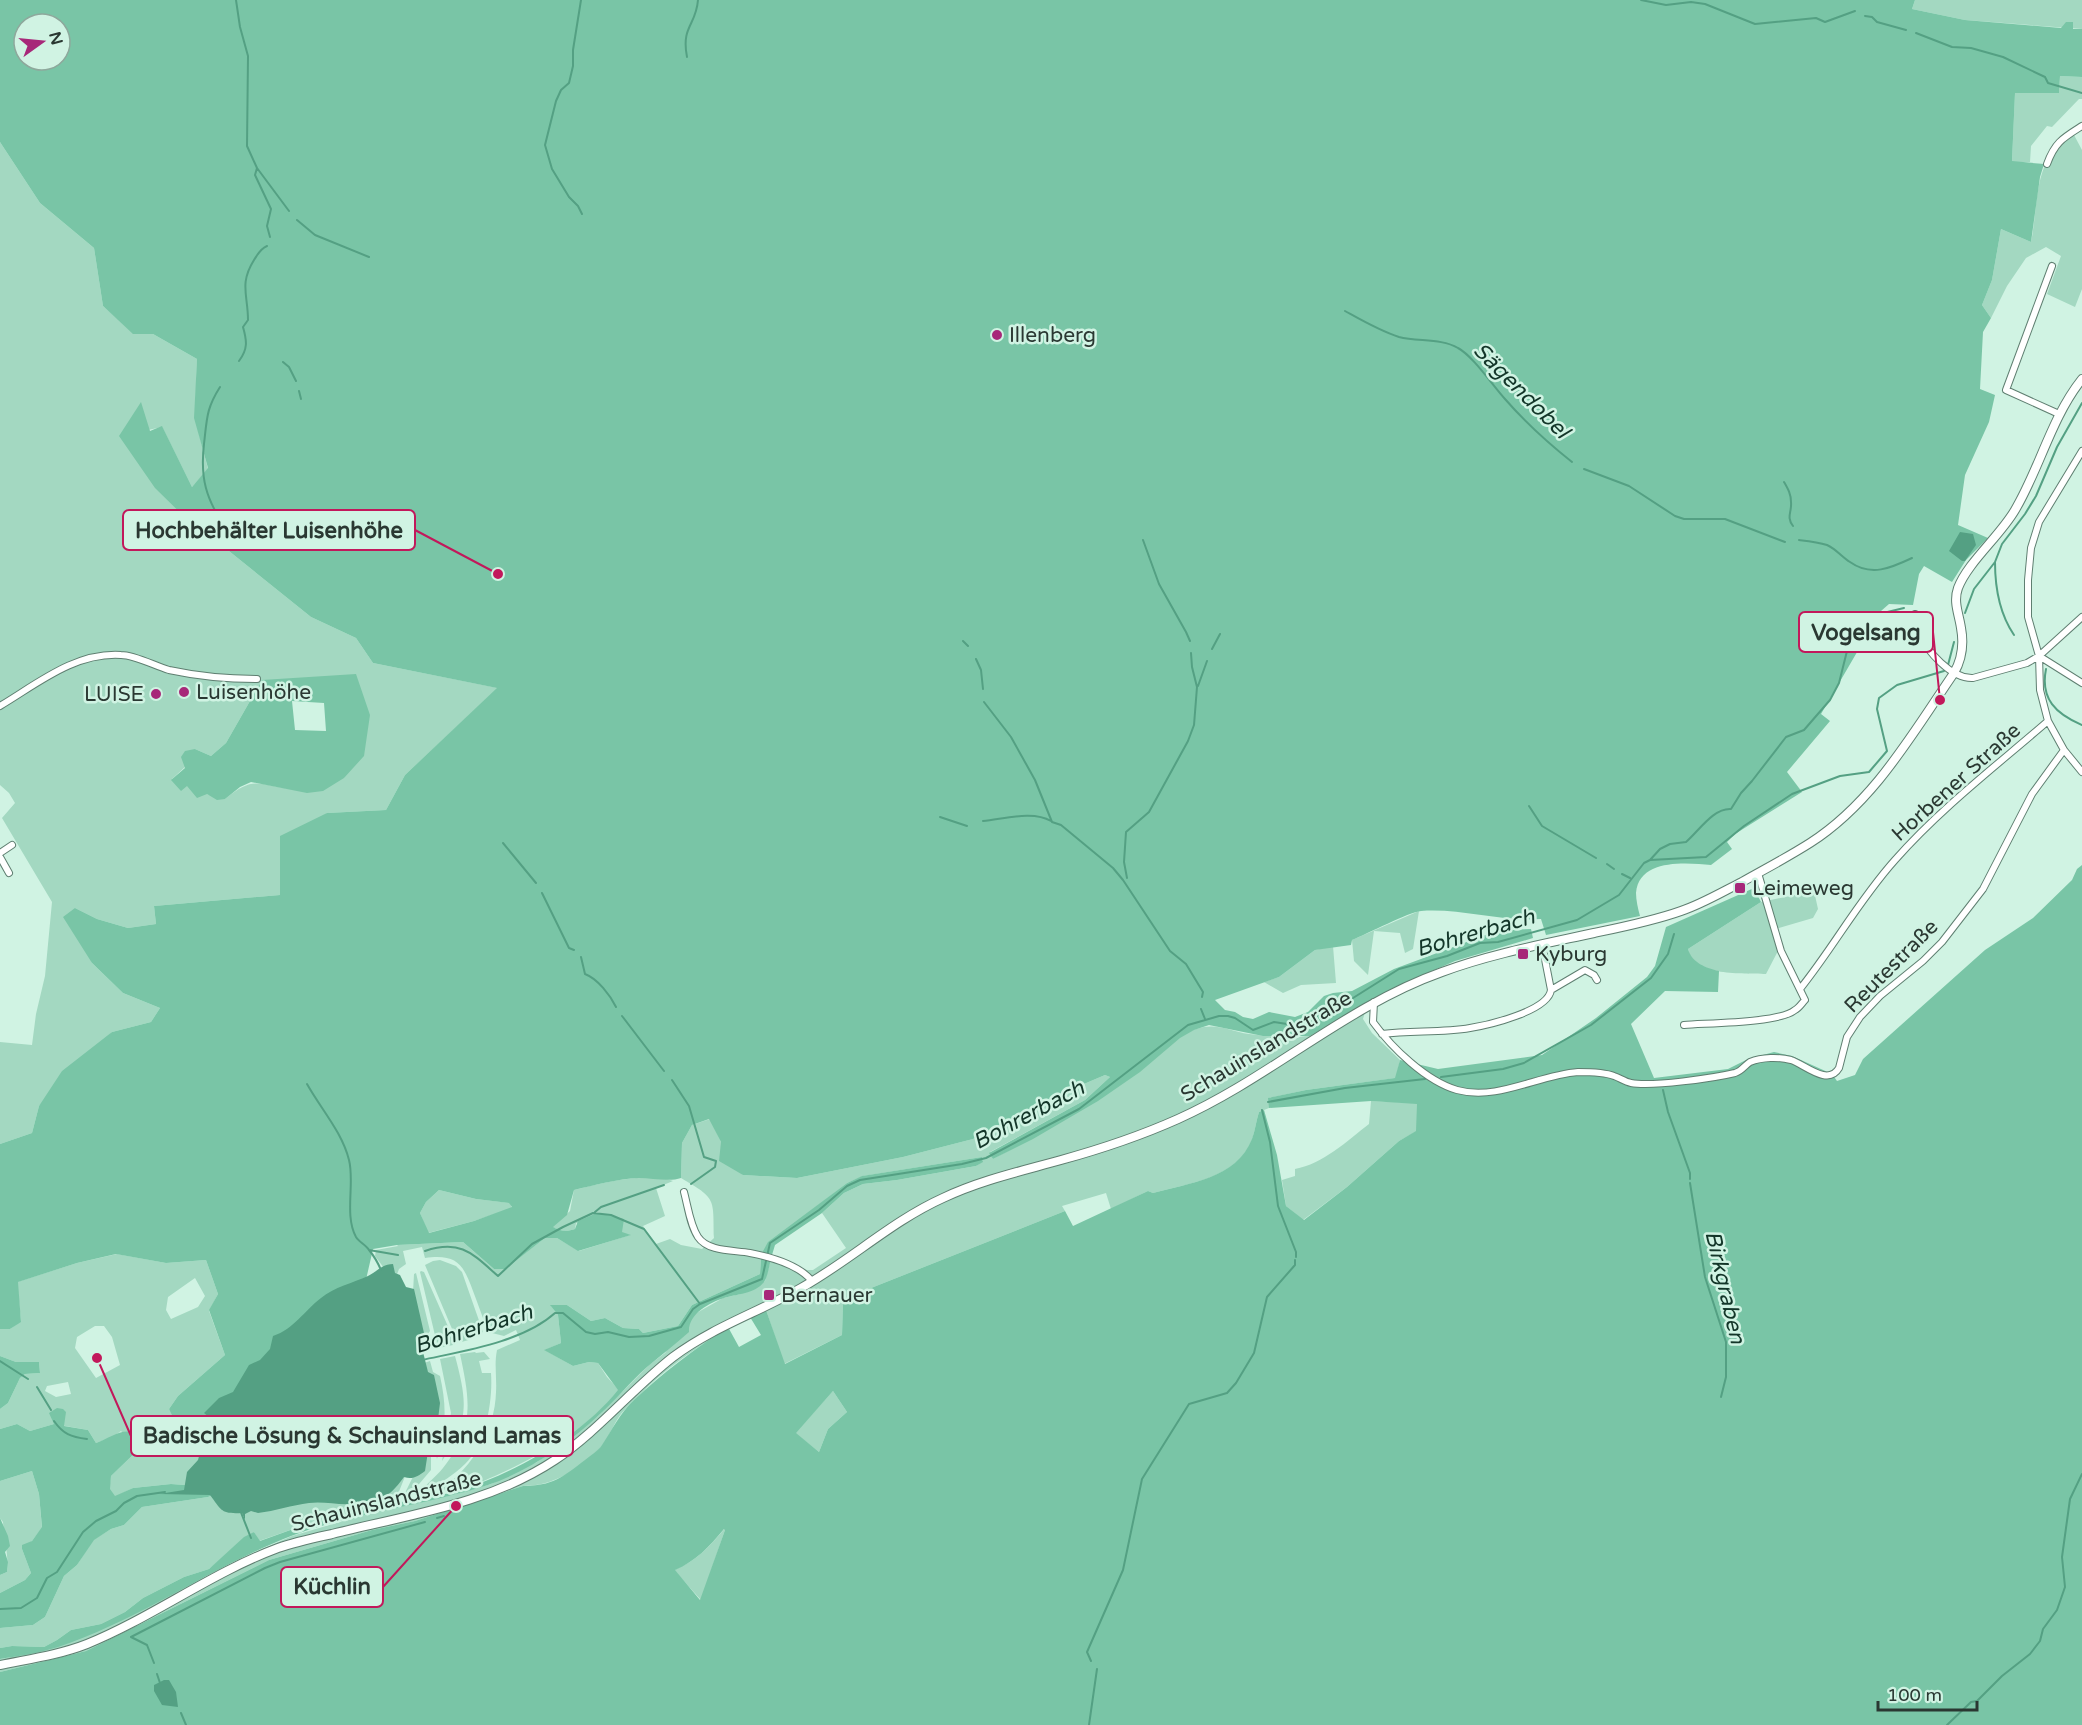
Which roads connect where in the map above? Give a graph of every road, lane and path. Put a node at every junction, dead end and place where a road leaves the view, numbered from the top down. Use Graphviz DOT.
graph roads {
  1 [pos="2082,126"];
  2 [pos="2047,164"];
  3 [pos="2052,266"];
  4 [pos="2082,379"];
  5 [pos="2060,414"];
  6 [pos="2082,451"];
  7 [pos="1915,614"];
  8 [pos="2082,617"];
  9 [pos="2039,656"];
  10 [pos="1952,671"];
  11 [pos="256,679"];
  12 [pos="2082,682"];
  13 [pos="0,706"];
  14 [pos="2048,721"];
  15 [pos="2064,750"];
  16 [pos="2082,772"];
  17 [pos="12,845"];
  18 [pos="0,855"];
  19 [pos="9,873"];
  20 [pos="1758,873"];
  21 [pos="1542,944"];
  22 [pos="1597,980"];
  23 [pos="1800,989"];
  24 [pos="1551,990"];
  25 [pos="1374,1002"];
  26 [pos="1684,1025"];
  27 [pos="1382,1034"];
  28 [pos="684,1192"];
  29 [pos="812,1281"];
  30 [pos="0,1665"];
  1 -- 2 [label="street"];
  3 -- 5 [label="street"];
  4 -- 5 [label="main road, Schauinslandstraße"];
  5 -- 10 [label="main road, Schauinslandstraße"];
  6 -- 9 [label="street"];
  7 -- 10 [label="street"];
  8 -- 9 [label="street"];
  9 -- 10 [label="street"];
  9 -- 12 [label="street"];
  9 -- 14 [label="street"];
  10 -- 20 [label="main road, Schauinslandstraße"];
  11 -- 13 [label="street"];
  14 -- 15 [label="street"];
  14 -- 23 [label="street, Horbener Straße"];
  15 -- 16 [label="street"];
  15 -- 27 [label="street, Reutestraße"];
  17 -- 18 [label="street"];
  18 -- 19 [label="street"];
  20 -- 21 [label="main road, Schauinslandstraße"];
  20 -- 23 [label="street"];
  21 -- 24 [label="street"];
  21 -- 25 [label="main road, Schauinslandstraße"];
  22 -- 24 [label="street"];
  23 -- 26 [label="street, Horbener Straße"];
  24 -- 27 [label="street"];
  25 -- 27 [label="street, Reutestraße"];
  25 -- 29 [label="main road, Schauinslandstraße"];
  28 -- 29 [label="street"];
  29 -- 30 [label="main road, Schauinslandstraße"];
}
